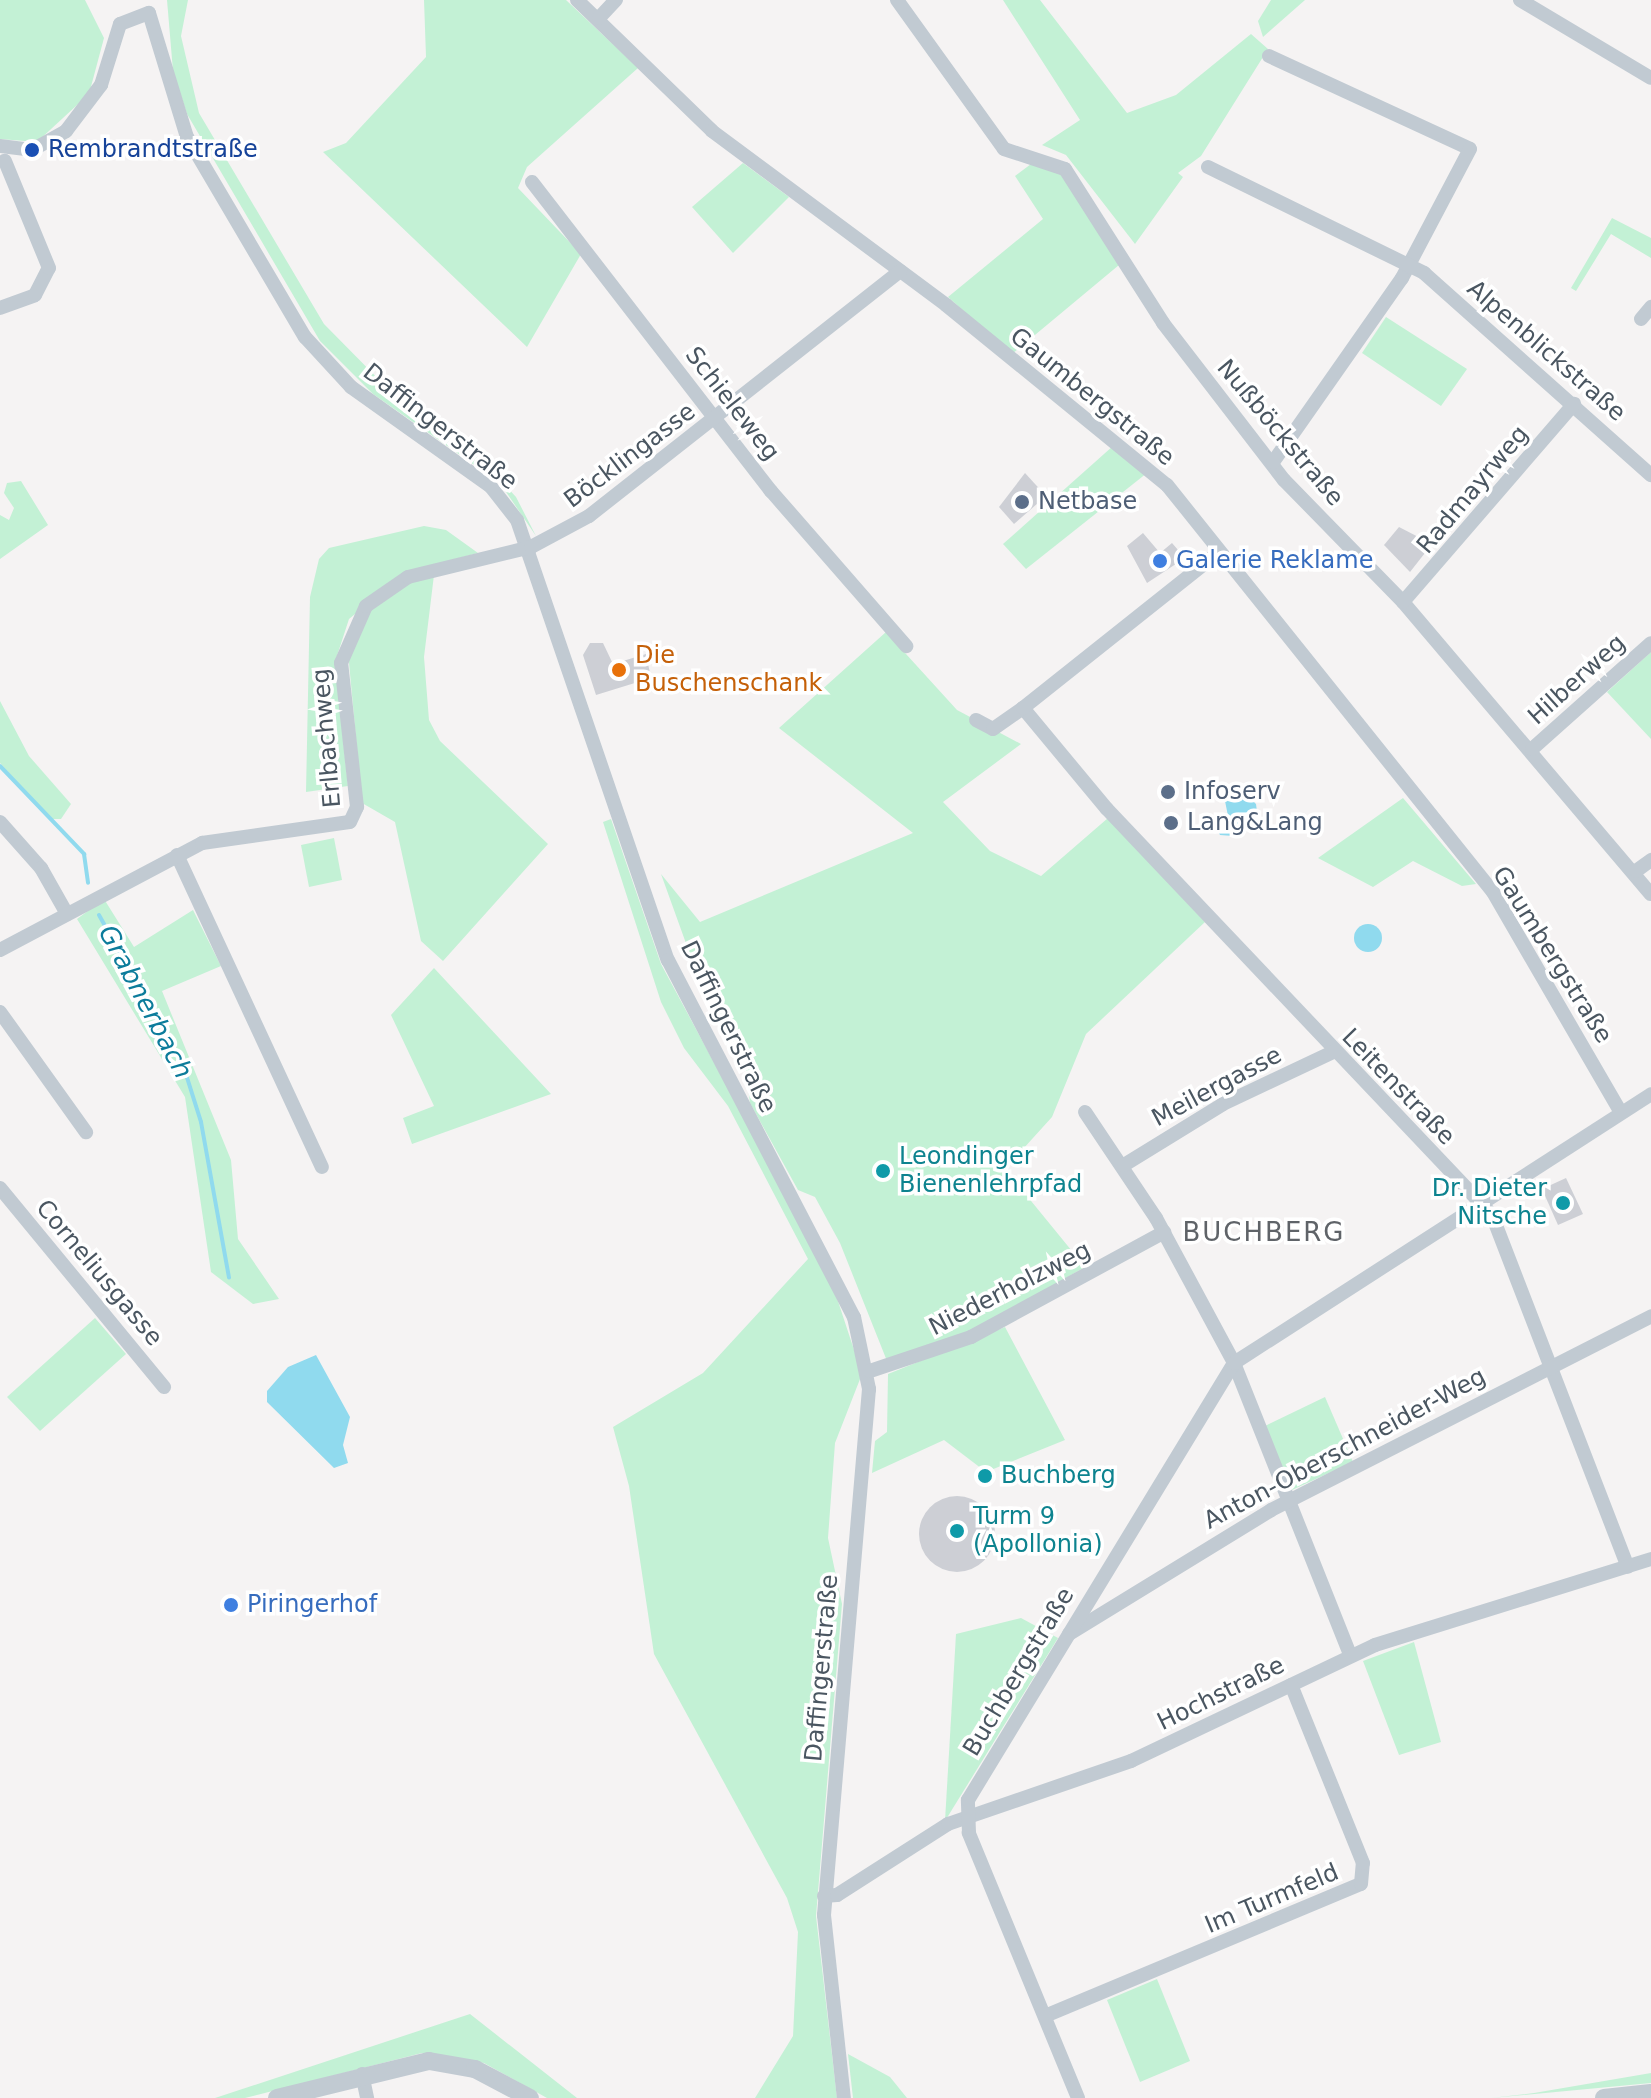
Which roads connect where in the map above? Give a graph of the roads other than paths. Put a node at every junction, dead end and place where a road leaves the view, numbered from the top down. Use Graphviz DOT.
graph roads {
  1 [pos="577,0"];
  2 [pos="616,0"];
  3 [pos="897,0"];
  4 [pos="1520,0"];
  5 [pos="152,6"];
  6 [pos="1547,6"];
  7 [pos="599,18"];
  8 [pos="1269,56"];
  9 [pos="1651,78"];
  10 [pos="4,155"];
  11 [pos="1208,167"];
  12 [pos="532,182"];
  13 [pos="1409,263"];
  14 [pos="900,271"];
  15 [pos="0,308"];
  16 [pos="1574,404"];
  17 [pos="715,419"];
  18 [pos="1273,462"];
  19 [pos="1651,475"];
  20 [pos="531,547"];
  21 [pos="1218,553"];
  22 [pos="1403,602"];
  23 [pos="1651,643"];
  24 [pos="906,646"];
  25 [pos="1023,708"];
  26 [pos="976,720"];
  27 [pos="1532,749"];
  28 [pos="0,822"];
  29 [pos="177,855"];
  30 [pos="1651,860"];
  31 [pos="1636,871"];
  32 [pos="1651,894"];
  33 [pos="67,914"];
  34 [pos="0,950"];
  35 [pos="0,1012"];
  36 [pos="1333,1052"];
  37 [pos="1651,1094"];
  38 [pos="1085,1112"];
  39 [pos="1621,1113"];
  40 [pos="86,1132"];
  41 [pos="1124,1165"];
  42 [pos="322,1167"];
  43 [pos="0,1188"];
  44 [pos="1481,1204"];
  45 [pos="1164,1232"];
  46 [pos="1651,1316"];
  47 [pos="1234,1363"];
  48 [pos="1551,1367"];
  49 [pos="870,1371"];
  50 [pos="164,1387"];
  51 [pos="1288,1501"];
  52 [pos="1651,1559"];
  53 [pos="1628,1567"];
  54 [pos="1068,1635"];
  55 [pos="1350,1655"];
  56 [pos="1291,1685"];
  57 [pos="968,1816"];
  58 [pos="824,1896"];
  59 [pos="1045,2016"];
  60 [pos="362,2074"];
  61 [pos="1651,2093"];
  62 [pos="277,2098"];
  63 [pos="367,2098"];
  64 [pos="530,2098"];
  65 [pos="844,2098"];
  66 [pos="1078,2098"];
  67 [pos="1604,2098"];
  1 -- 7 [label="street, Gaumbergstraße"];
  2 -- 7 [label="street"];
  3 -- 18 [label="street, Nußböckstraße"];
  4 -- 6 [label="street"];
  5 -- 10 [label="street"];
  5 -- 20 [label="street, Daffingerstraße"];
  6 -- 9 [label="street"];
  7 -- 14 [label="street, Gaumbergstraße"];
  8 -- 13 [label="street"];
  10 -- 15 [label="street"];
  11 -- 13 [label="street, Alpenblickstraße"];
  12 -- 17 [label="street, Schieleweg"];
  13 -- 16 [label="street, Alpenblickstraße"];
  13 -- 18 [label="street"];
  14 -- 17 [label="street, Böcklingasse"];
  14 -- 21 [label="street, Gaumbergstraße"];
  16 -- 19 [label="street, Alpenblickstraße"];
  16 -- 22 [label="street, Radmayrweg"];
  17 -- 20 [label="street, Böcklingasse"];
  17 -- 24 [label="street, Schieleweg"];
  18 -- 22 [label="street, Nußböckstraße"];
  20 -- 29 [label="street, Erlbachweg"];
  20 -- 49 [label="street, Daffingerstraße"];
  21 -- 25 [label="street"];
  21 -- 39 [label="street, Gaumbergstraße"];
  22 -- 27 [label="street, Nußböckstraße"];
  23 -- 27 [label="street, Hilberweg"];
  25 -- 26 [label="street"];
  25 -- 36 [label="street, Leitenstraße"];
  27 -- 31 [label="street, Nußböckstraße"];
  28 -- 33 [label="street"];
  29 -- 33 [label="street, Erlbachweg"];
  29 -- 42 [label="street"];
  30 -- 31 [label="street"];
  31 -- 32 [label="street, Nußböckstraße"];
  33 -- 34 [label="street, Erlbachweg"];
  35 -- 40 [label="street"];
  36 -- 41 [label="street, Meilergasse"];
  36 -- 44 [label="street, Leitenstraße"];
  37 -- 39 [label="street, Buchbergstraße"];
  38 -- 41 [label="street"];
  39 -- 44 [label="street, Buchbergstraße"];
  41 -- 45 [label="street"];
  43 -- 50 [label="street, Corneliusgasse"];
  44 -- 47 [label="street, Buchbergstraße"];
  44 -- 48 [label="street, Leitenstraße"];
  45 -- 47 [label="street"];
  45 -- 49 [label="street, Niederholzweg"];
  46 -- 48 [label="street, Anton-Oberschneider-Weg"];
  47 -- 51 [label="street"];
  47 -- 54 [label="street, Buchbergstraße"];
  48 -- 51 [label="street, Anton-Oberschneider-Weg"];
  48 -- 53 [label="street, Leitenstraße"];
  49 -- 58 [label="street, Daffingerstraße"];
  51 -- 54 [label="street, Anton-Oberschneider-Weg"];
  51 -- 55 [label="street"];
  52 -- 53 [label="street, Hochstraße"];
  53 -- 55 [label="street, Hochstraße"];
  54 -- 57 [label="street, Buchbergstraße"];
  55 -- 56 [label="street, Hochstraße"];
  56 -- 57 [label="street, Hochstraße"];
  56 -- 59 [label="street, Im Turmfeld"];
  57 -- 58 [label="street, Hochstraße"];
  57 -- 59 [label="street"];
  58 -- 65 [label="street, Daffingerstraße"];
  59 -- 66 [label="street"];
  60 -- 62 [label="street"];
  60 -- 63 [label="street"];
  60 -- 64 [label="street"];
  61 -- 67 [label="street"];
}
